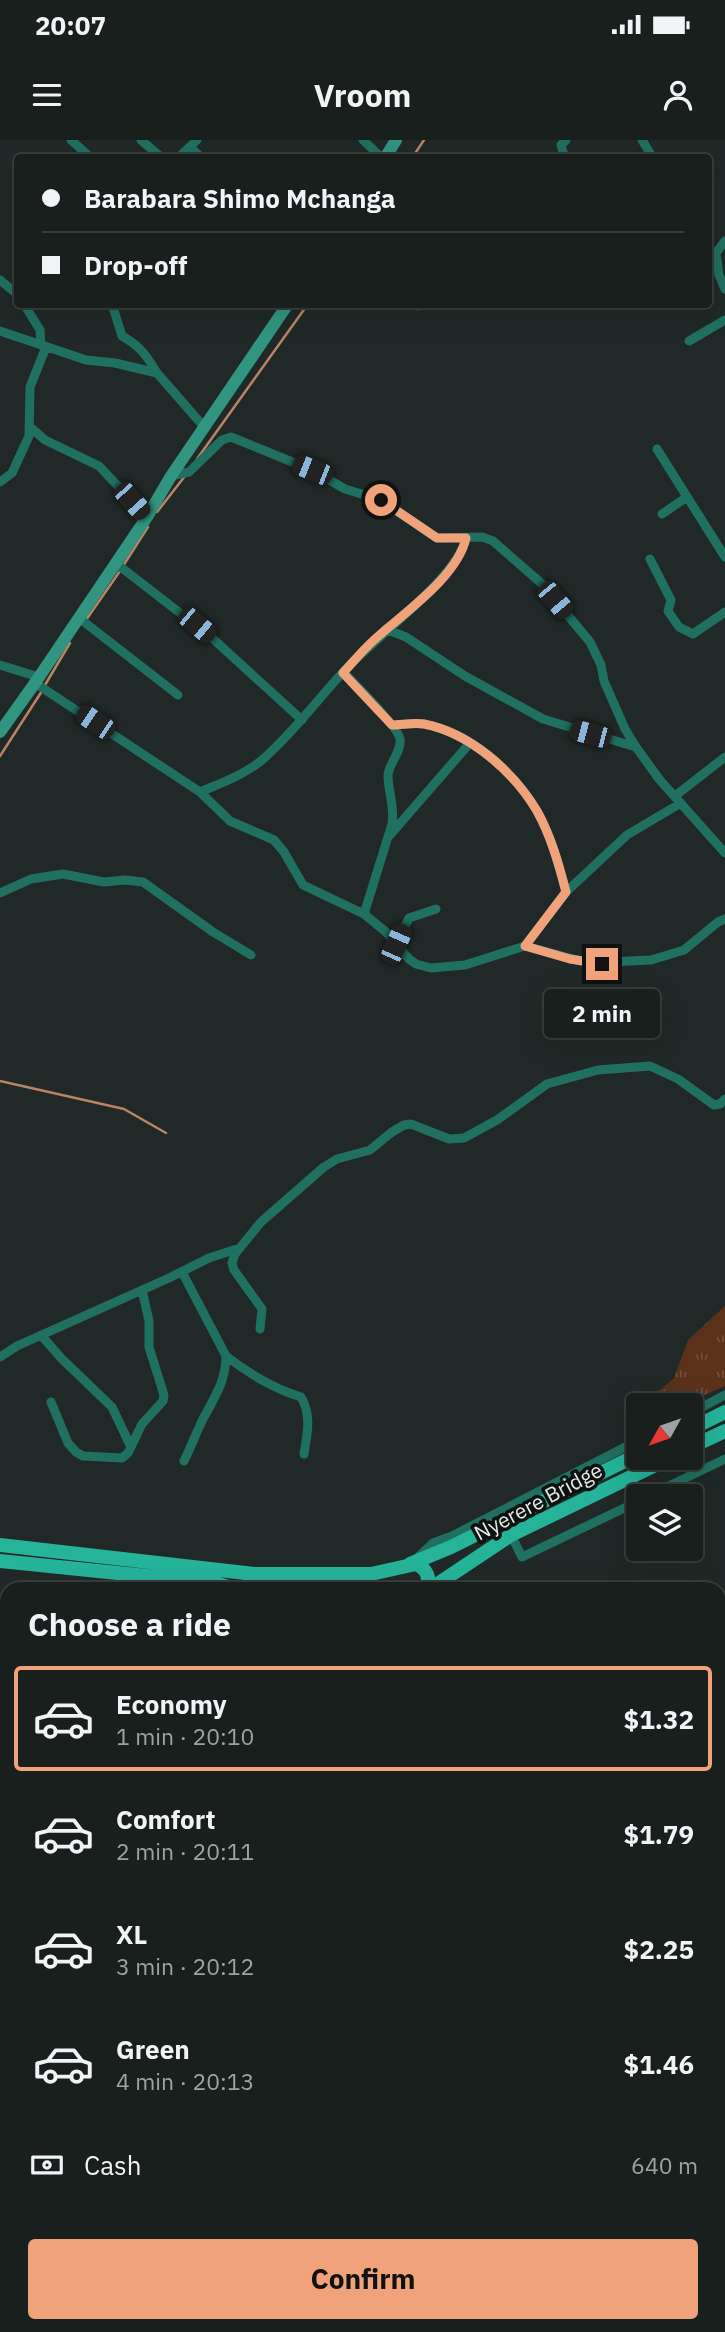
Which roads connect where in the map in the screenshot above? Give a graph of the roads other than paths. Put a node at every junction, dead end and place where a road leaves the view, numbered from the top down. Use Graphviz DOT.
graph roads {
  1 [pos="71,140"];
  2 [pos="141,140"];
  3 [pos="363,140"];
  4 [pos="87,154"];
  5 [pos="157,154"];
  6 [pos="379,154"];
  7 [pos="725,241"];
  8 [pos="712,247"];
  9 [pos="716,253"];
  10 [pos="0,280"];
  11 [pos="725,289"];
  12 [pos="14,292"];
  13 [pos="26,308"];
  14 [pos="113,308"];
  15 [pos="285,308"];
  16 [pos="725,320"];
  17 [pos="0,331"];
  18 [pos="688,341"];
  19 [pos="44,346"];
  20 [pos="157,373"];
  21 [pos="30,427"];
  22 [pos="205,428"];
  23 [pos="657,449"];
  24 [pos="171,476"];
  25 [pos="0,482"];
  26 [pos="687,497"];
  27 [pos="662,514"];
  28 [pos="147,517"];
  29 [pos="466,538"];
  30 [pos="725,557"];
  31 [pos="650,559"];
  32 [pos="114,566"];
  33 [pos="725,612"];
  34 [pos="79,618"];
  35 [pos="386,629"];
  36 [pos="0,665"];
  37 [pos="343,673"];
  38 [pos="37,680"];
  39 [pos="178,695"];
  40 [pos="302,720"];
  41 [pos="392,725"];
  42 [pos="0,732"];
  43 [pos="469,744"];
  44 [pos="636,747"];
  45 [pos="725,757"];
  46 [pos="200,792"];
  47 [pos="678,800"];
  48 [pos="389,836"];
  49 [pos="725,853"];
  50 [pos="566,892"];
  51 [pos="0,893"];
  52 [pos="436,909"];
  53 [pos="364,914"];
  54 [pos="725,919"];
  55 [pos="396,944"];
  56 [pos="525,946"];
  57 [pos="251,955"];
  58 [pos="725,1099"];
  59 [pos="240,1248"];
  60 [pos="182,1272"];
  61 [pos="142,1290"];
  62 [pos="260,1329"];
  63 [pos="41,1335"];
  64 [pos="226,1356"];
  65 [pos="0,1357"];
  66 [pos="725,1395"];
  67 [pos="51,1402"];
  68 [pos="704,1406"];
  69 [pos="725,1412"];
  70 [pos="704,1422"];
  71 [pos="725,1431"];
  72 [pos="704,1441"];
  73 [pos="131,1447"];
  74 [pos="626,1447"];
  75 [pos="304,1454"];
  76 [pos="725,1459"];
  77 [pos="626,1460"];
  78 [pos="184,1461"];
  79 [pos="645,1470"];
  80 [pos="673,1484"];
  81 [pos="626,1507"];
  82 [pos="511,1535"];
  83 [pos="0,1545"];
  84 [pos="0,1561"];
  85 [pos="411,1564"];
  86 [pos="314,1575"];
  87 [pos="205,1582"];
  88 [pos="299,1582"];
  89 [pos="429,1582"];
  90 [pos="439,1582"];
  1 -- 4 [label="street"];
  2 -- 5 [label="street"];
  3 -- 6 [label="street"];
  7 -- 9 [label="street"];
  8 -- 9 [label="street"];
  9 -- 11 [label="street"];
  10 -- 12 [label="street"];
  13 -- 19 [label="street"];
  14 -- 20 [label="street"];
  15 -- 22 [label="street"];
  16 -- 18 [label="street"];
  17 -- 19 [label="street"];
  19 -- 20 [label="street"];
  19 -- 21 [label="street"];
  20 -- 22 [label="street"];
  21 -- 25 [label="street"];
  21 -- 28 [label="street"];
  22 -- 24 [label="street"];
  23 -- 26 [label="street"];
  24 -- 28 [label="street"];
  24 -- 29 [label="street"];
  26 -- 27 [label="street"];
  26 -- 30 [label="street"];
  28 -- 32 [label="street"];
  29 -- 35 [label="street"];
  29 -- 44 [label="street"];
  31 -- 33 [label="street"];
  32 -- 34 [label="street"];
  32 -- 40 [label="street"];
  34 -- 38 [label="street"];
  34 -- 39 [label="street"];
  35 -- 37 [label="street"];
  35 -- 44 [label="street"];
  36 -- 38 [label="street"];
  37 -- 40 [label="street"];
  37 -- 41 [label="street"];
  38 -- 42 [label="street"];
  38 -- 46 [label="street"];
  40 -- 46 [label="street"];
  41 -- 43 [label="street"];
  41 -- 48 [label="street"];
  43 -- 48 [label="street"];
  43 -- 50 [label="street"];
  44 -- 47 [label="street"];
  45 -- 47 [label="street"];
  46 -- 53 [label="street"];
  47 -- 49 [label="street"];
  47 -- 50 [label="street"];
  48 -- 53 [label="street"];
  50 -- 56 [label="street"];
  51 -- 57 [label="street"];
  52 -- 55 [label="street"];
  53 -- 55 [label="street"];
  54 -- 56 [label="street"];
  55 -- 56 [label="street"];
  58 -- 59 [label="street"];
  59 -- 60 [label="street"];
  59 -- 62 [label="street"];
  60 -- 61 [label="street"];
  60 -- 64 [label="street"];
  61 -- 63 [label="street"];
  61 -- 73 [label="street"];
  63 -- 65 [label="street"];
  63 -- 73 [label="street"];
  64 -- 75 [label="street"];
  64 -- 78 [label="street"];
  66 -- 68 [label="street"];
  67 -- 73 [label="street"];
  69 -- 70 [label="main road"];
  71 -- 72 [label="main road"];
  74 -- 85 [label="street"];
  76 -- 80 [label="street"];
  77 -- 85 [label="main road, Nyerere Bridge"];
  79 -- 82 [label="main road, Nyerere Bridge"];
  81 -- 82 [label="street"];
  82 -- 90 [label="main road, Nyerere Bridge"];
  83 -- 86 [label="main road, Nyerere Bridge"];
  84 -- 87 [label="main road"];
  85 -- 86 [label="main road, Nyerere Bridge"];
  85 -- 89 [label="main road"];
  86 -- 88 [label="main road"];
}
